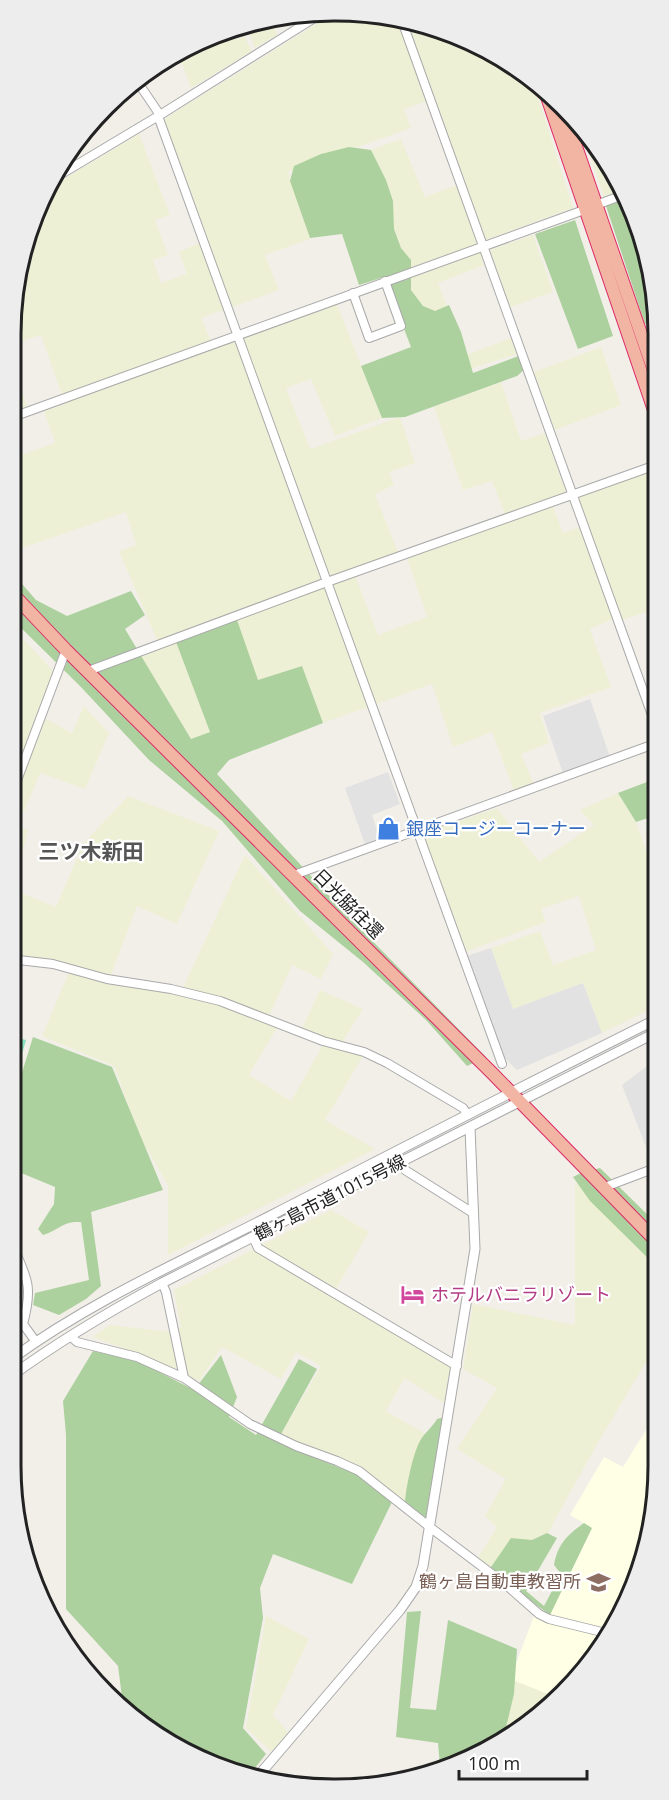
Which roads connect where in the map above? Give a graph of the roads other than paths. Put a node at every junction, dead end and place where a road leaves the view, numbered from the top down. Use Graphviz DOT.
graph roads {
  1 [pos="307,23"];
  2 [pos="405,29"];
  3 [pos="142,88"];
  4 [pos="552,109"];
  5 [pos="159,116"];
  6 [pos="567,125"];
  7 [pos="68,170"];
  8 [pos="617,198"];
  9 [pos="590,208"];
  10 [pos="483,245"];
  11 [pos="385,281"];
  12 [pos="353,293"];
  13 [pos="238,335"];
  14 [pos="648,357"];
  15 [pos="648,391"];
  16 [pos="21,414"];
  17 [pos="648,468"];
  18 [pos="573,494"];
  19 [pos="327,582"];
  20 [pos="21,603"];
  21 [pos="66,650"];
  22 [pos="88,671"];
  23 [pos="648,704"];
  24 [pos="648,746"];
  25 [pos="21,770"];
  26 [pos="417,831"];
  27 [pos="294,875"];
  28 [pos="21,960"];
  29 [pos="648,1023"];
  30 [pos="648,1037"];
  31 [pos="502,1064"];
  32 [pos="510,1092"];
  33 [pos="520,1101"];
  34 [pos="468,1115"];
  35 [pos="470,1128"];
  36 [pos="401,1162"];
  37 [pos="648,1171"];
  38 [pos="605,1187"];
  39 [pos="473,1213"];
  40 [pos="648,1232"];
  41 [pos="253,1238"];
  42 [pos="21,1265"];
  43 [pos="162,1283"];
  44 [pos="70,1336"];
  45 [pos="36,1342"];
  46 [pos="21,1352"];
  47 [pos="457,1366"];
  48 [pos="21,1369"];
  49 [pos="184,1378"];
  50 [pos="431,1528"];
  51 [pos="600,1632"];
  52 [pos="263,1770"];
  1 -- 5 [label="street"];
  2 -- 10 [label="street"];
  3 -- 5 [label="street"];
  4 -- 9 [label="highway"];
  5 -- 7 [label="street"];
  5 -- 13 [label="street"];
  6 -- 9 [label="highway"];
  8 -- 9 [label="street"];
  9 -- 10 [label="street"];
  9 -- 14 [label="highway"];
  9 -- 15 [label="highway"];
  10 -- 11 [label="street"];
  10 -- 18 [label="street"];
  11 -- 12 [label="street"];
  11 -- 12 [label="street"];
  12 -- 13 [label="street"];
  13 -- 16 [label="street"];
  13 -- 19 [label="street"];
  17 -- 18 [label="street"];
  18 -- 19 [label="street"];
  18 -- 23 [label="street"];
  19 -- 22 [label="street"];
  19 -- 26 [label="street"];
  20 -- 21 [label="highway, 日光脇往還"];
  21 -- 22 [label="highway, 日光脇往還"];
  21 -- 25 [label="street"];
  22 -- 27 [label="highway, 日光脇往還"];
  24 -- 26 [label="street"];
  26 -- 27 [label="street"];
  26 -- 31 [label="street"];
  27 -- 32 [label="highway, 日光脇往還"];
  28 -- 34 [label="street"];
  29 -- 32 [label="street, 鶴ヶ島市道1015号線"];
  30 -- 33 [label="street, 鶴ヶ島市道1015号線"];
  32 -- 33 [label="highway, 日光脇往還"];
  32 -- 34 [label="street, 鶴ヶ島市道1015号線"];
  33 -- 35 [label="street, 鶴ヶ島市道1015号線"];
  33 -- 38 [label="highway, 日光脇往還"];
  34 -- 45 [label="street, 鶴ヶ島市道1015号線"];
  35 -- 36 [label="street, 鶴ヶ島市道1015号線"];
  35 -- 39 [label="street"];
  36 -- 39 [label="street"];
  36 -- 41 [label="street, 鶴ヶ島市道1015号線"];
  37 -- 38 [label="street"];
  38 -- 40 [label="highway, 日光脇往還"];
  39 -- 47 [label="street"];
  41 -- 43 [label="street, 鶴ヶ島市道1015号線"];
  41 -- 47 [label="street"];
  42 -- 45 [label="street"];
  43 -- 44 [label="street, 鶴ヶ島市道1015号線"];
  43 -- 49 [label="street"];
  44 -- 48 [label="street, 鶴ヶ島市道1015号線"];
  44 -- 49 [label="street"];
  45 -- 46 [label="street, 鶴ヶ島市道1015号線"];
  47 -- 50 [label="street"];
  49 -- 50 [label="street"];
  50 -- 51 [label="street"];
  50 -- 52 [label="street"];
}
